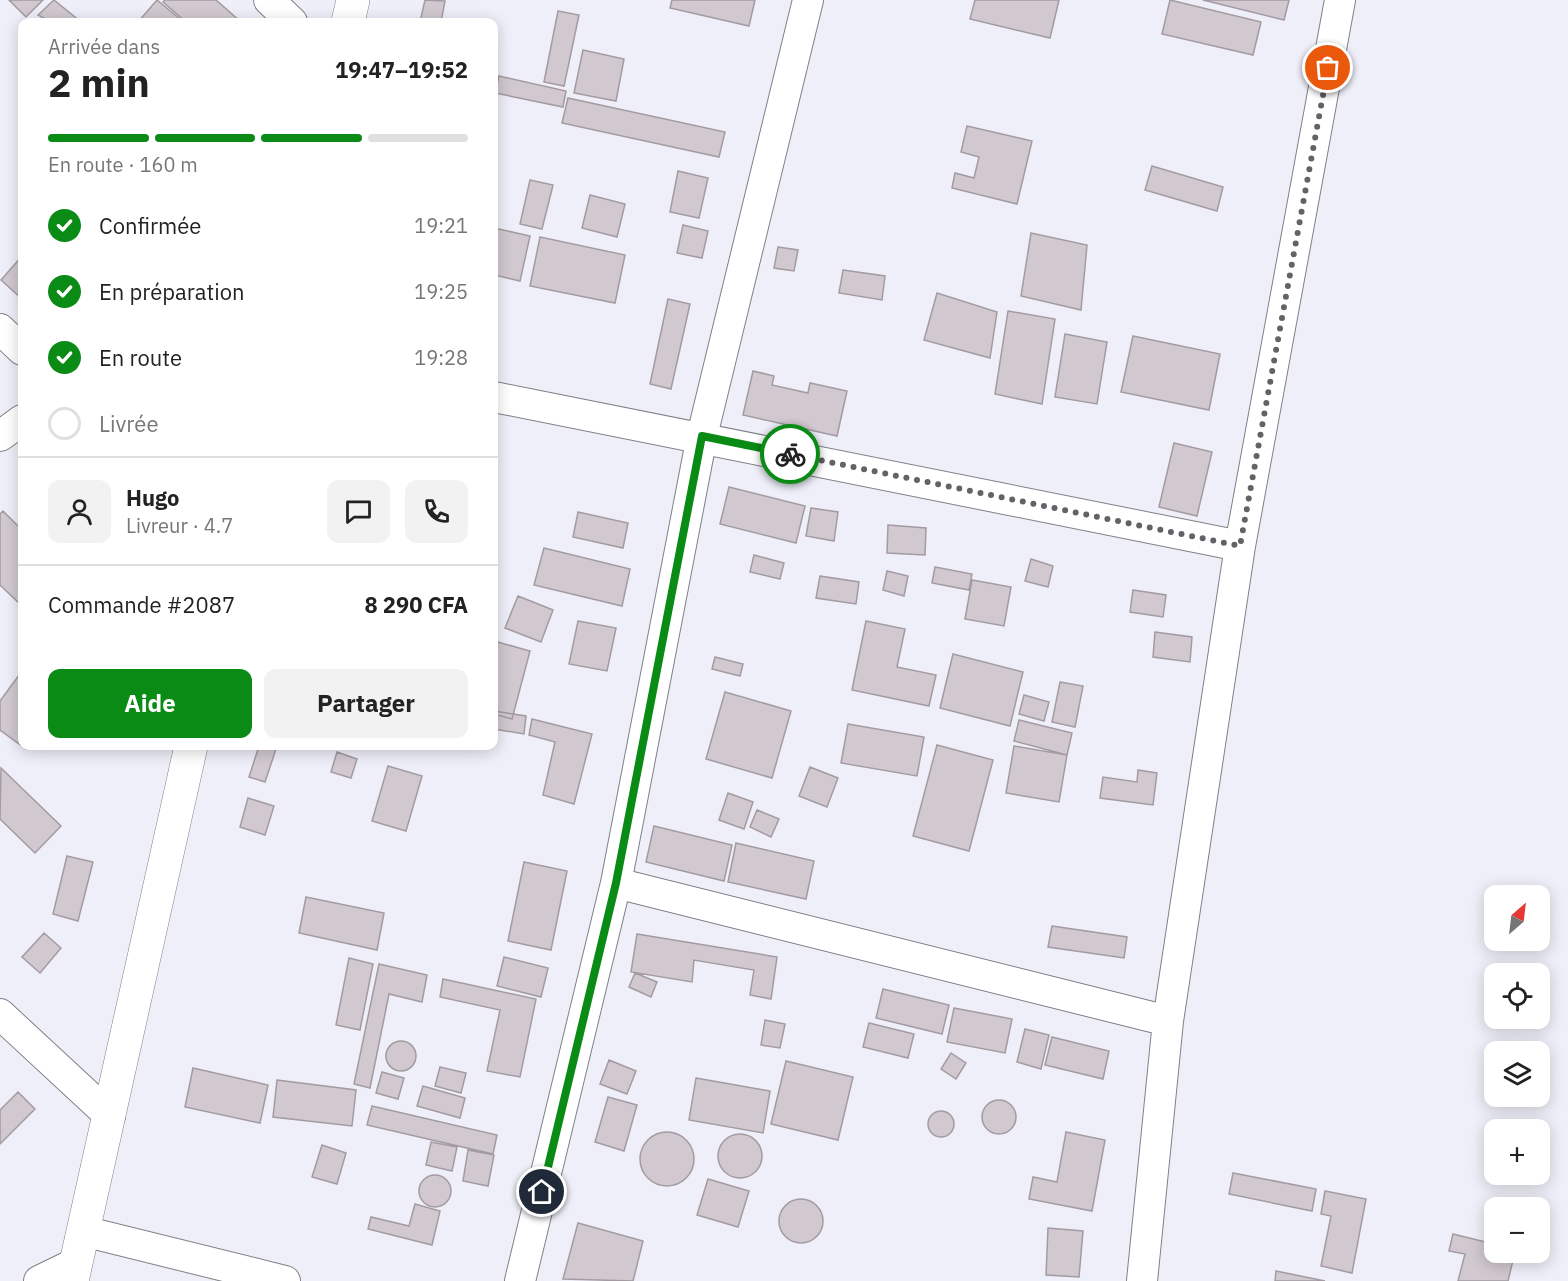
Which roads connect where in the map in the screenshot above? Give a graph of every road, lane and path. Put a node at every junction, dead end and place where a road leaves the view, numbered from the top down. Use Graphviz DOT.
graph roads {
  1 [pos="268,0"];
  2 [pos="353,0"];
  3 [pos="808,0"];
  4 [pos="1340,0"];
  5 [pos="288,18"];
  6 [pos="349,18"];
  7 [pos="0,329"];
  8 [pos="18,346"];
  9 [pos="498,398"];
  10 [pos="18,423"];
  11 [pos="0,436"];
  12 [pos="702,436"];
  13 [pos="1240,546"];
  14 [pos="190,750"];
  15 [pos="616,883"];
  16 [pos="0,1014"];
  17 [pos="1168,1021"];
  18 [pos="110,1116"];
  19 [pos="83,1231"];
  20 [pos="74,1272"];
  21 [pos="39,1281"];
  22 [pos="285,1281"];
  23 [pos="520,1281"];
  24 [pos="1142,1281"];
  1 -- 5 [label="street"];
  2 -- 6 [label="street"];
  3 -- 12 [label="street"];
  4 -- 13 [label="street"];
  7 -- 8 [label="street"];
  9 -- 12 [label="street"];
  10 -- 11 [label="street"];
  12 -- 13 [label="street"];
  12 -- 15 [label="street"];
  13 -- 17 [label="street"];
  14 -- 18 [label="street"];
  15 -- 17 [label="street"];
  15 -- 23 [label="street"];
  16 -- 18 [label="street"];
  17 -- 24 [label="street"];
  18 -- 19 [label="street"];
  19 -- 20 [label="street"];
  19 -- 22 [label="street"];
  20 -- 21 [label="street"];
}
